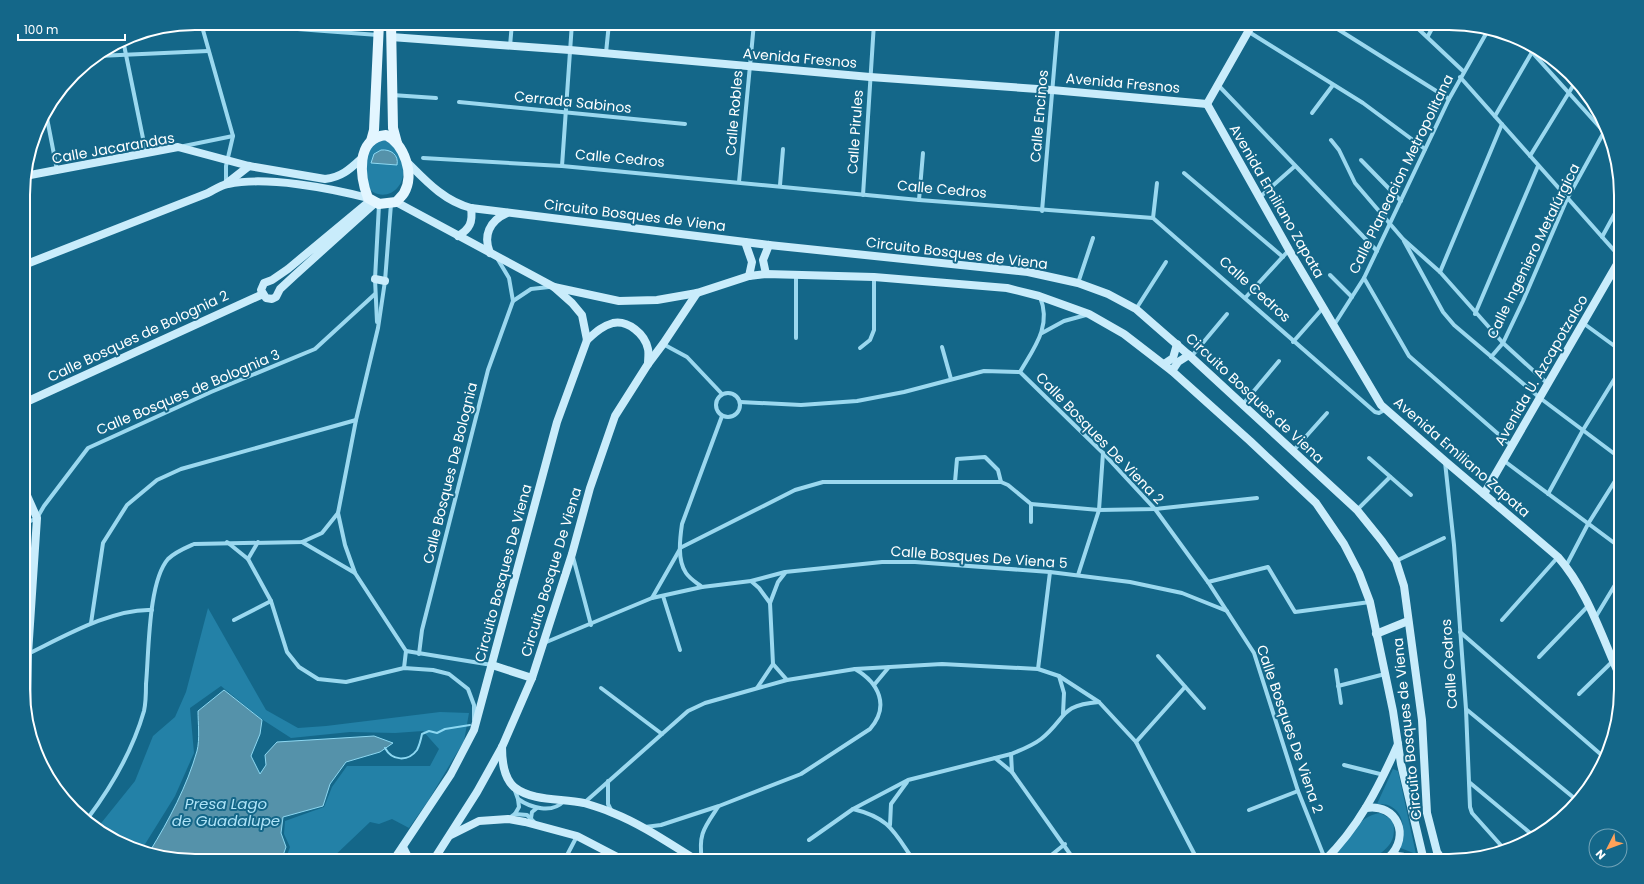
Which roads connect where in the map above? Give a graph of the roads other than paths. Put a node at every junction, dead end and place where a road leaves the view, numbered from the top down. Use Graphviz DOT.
graph roads {
  1 [pos="203,30"];
  2 [pos="313,30"];
  3 [pos="379,30"];
  4 [pos="391,30"];
  5 [pos="511,30"];
  6 [pos="571,30"];
  7 [pos="608,30"];
  8 [pos="753,30"];
  9 [pos="873,30"];
  10 [pos="1057,30"];
  11 [pos="1339,30"];
  12 [pos="1421,30"];
  13 [pos="1431,30"];
  14 [pos="1249,32"];
  15 [pos="1485,34"];
  16 [pos="379,35"];
  17 [pos="1428,36"];
  18 [pos="391,37"];
  19 [pos="124,46"];
  20 [pos="510,46"];
  21 [pos="570,50"];
  22 [pos="208,51"];
  23 [pos="1532,52"];
  24 [pos="126,53"];
  25 [pos="606,53"];
  26 [pos="108,55"];
  27 [pos="750,67"];
  28 [pos="1463,71"];
  29 [pos="870,77"];
  30 [pos="1460,78"];
  31 [pos="1333,85"];
  32 [pos="1219,86"];
  33 [pos="1573,86"];
  34 [pos="1052,90"];
  35 [pos="1569,94"];
  36 [pos="392,95"];
  37 [pos="436,98"];
  38 [pos="1449,99"];
  39 [pos="459,102"];
  40 [pos="1207,104"];
  41 [pos="1312,112"];
  42 [pos="566,113"];
  43 [pos="1495,116"];
  44 [pos="48,121"];
  45 [pos="685,124"];
  46 [pos="1502,124"];
  47 [pos="1599,126"];
  48 [pos="1602,135"];
  49 [pos="233,136"];
  50 [pos="1331,140"];
  51 [pos="371,141"];
  52 [pos="397,143"];
  53 [pos="178,148"];
  54 [pos="783,149"];
  55 [pos="1425,149"];
  56 [pos="923,153"];
  57 [pos="146,154"];
  58 [pos="1530,156"];
  59 [pos="362,158"];
  60 [pos="423,158"];
  61 [pos="228,160"];
  62 [pos="1361,160"];
  63 [pos="407,162"];
  64 [pos="249,166"];
  65 [pos="562,166"];
  66 [pos="1295,166"];
  67 [pos="1538,166"];
  68 [pos="58,170"];
  69 [pos="1184,173"];
  70 [pos="31,175"];
  71 [pos="248,182"];
  72 [pos="739,182"];
  73 [pos="1157,183"];
  74 [pos="226,184"];
  75 [pos="780,186"];
  76 [pos="863,195"];
  77 [pos="1260,197"];
  78 [pos="1567,199"];
  79 [pos="919,200"];
  80 [pos="373,201"];
  81 [pos="1401,201"];
  82 [pos="394,203"];
  83 [pos="471,208"];
  84 [pos="1042,211"];
  85 [pos="506,213"];
  86 [pos="1614,215"];
  87 [pos="1153,218"];
  88 [pos="1390,225"];
  89 [pos="458,236"];
  90 [pos="1602,237"];
  91 [pos="1093,238"];
  92 [pos="1403,239"];
  93 [pos="745,242"];
  94 [pos="769,245"];
  95 [pos="1289,250"];
  96 [pos="1377,251"];
  97 [pos="1614,251"];
  98 [pos="493,255"];
  99 [pos="1283,257"];
  100 [pos="1166,262"];
  101 [pos="30,263"];
  102 [pos="288,269"];
  103 [pos="1614,269"];
  104 [pos="1440,272"];
  105 [pos="766,274"];
  106 [pos="1330,275"];
  107 [pos="294,276"];
  108 [pos="749,276"];
  109 [pos="796,276"];
  110 [pos="874,277"];
  111 [pos="1364,278"];
  112 [pos="375,280"];
  113 [pos="385,281"];
  114 [pos="1078,282"];
  115 [pos="554,287"];
  116 [pos="697,293"];
  117 [pos="263,294"];
  118 [pos="375,294"];
  119 [pos="1039,296"];
  120 [pos="1246,297"];
  121 [pos="1352,297"];
  122 [pos="513,301"];
  123 [pos="1323,308"];
  124 [pos="1136,309"];
  125 [pos="1089,314"];
  126 [pos="1227,314"];
  127 [pos="1475,314"];
  128 [pos="1583,323"];
  129 [pos="1334,325"];
  130 [pos="378,328"];
  131 [pos="1042,333"];
  132 [pos="796,338"];
  133 [pos="587,340"];
  134 [pos="1294,342"];
  135 [pos="1503,343"];
  136 [pos="663,344"];
  137 [pos="1177,344"];
  138 [pos="942,346"];
  139 [pos="1614,346"];
  140 [pos="860,348"];
  141 [pos="1190,356"];
  142 [pos="1491,357"];
  143 [pos="1279,361"];
  144 [pos="648,364"];
  145 [pos="1164,364"];
  146 [pos="1172,371"];
  147 [pos="1020,372"];
  148 [pos="951,379"];
  149 [pos="1614,380"];
  150 [pos="1548,384"];
  151 [pos="722,394"];
  152 [pos="1540,398"];
  153 [pos="30,400"];
  154 [pos="740,402"];
  155 [pos="1243,404"];
  156 [pos="1386,409"];
  157 [pos="1328,413"];
  158 [pos="722,416"];
  159 [pos="356,420"];
  160 [pos="1583,430"];
  161 [pos="1512,446"];
  162 [pos="1293,451"];
  163 [pos="1103,453"];
  164 [pos="1614,453"];
  165 [pos="1369,458"];
  166 [pos="1503,460"];
  167 [pos="1445,461"];
  168 [pos="1390,477"];
  169 [pos="955,482"];
  170 [pos="1001,482"];
  171 [pos="1614,483"];
  172 [pos="1484,494"];
  173 [pos="1548,494"];
  174 [pos="1411,495"];
  175 [pos="1257,498"];
  176 [pos="30,502"];
  177 [pos="1031,504"];
  178 [pos="1155,509"];
  179 [pos="1099,510"];
  180 [pos="1357,510"];
  181 [pos="338,513"];
  182 [pos="37,518"];
  183 [pos="30,521"];
  184 [pos="1031,522"];
  185 [pos="1588,524"];
  186 [pos="1444,538"];
  187 [pos="227,542"];
  188 [pos="258,542"];
  189 [pos="302,542"];
  190 [pos="1614,543"];
  191 [pos="680,548"];
  192 [pos="572,554"];
  193 [pos="1558,557"];
  194 [pos="248,559"];
  195 [pos="1396,561"];
  196 [pos="1566,566"];
  197 [pos="785,572"];
  198 [pos="1050,572"];
  199 [pos="355,574"];
  200 [pos="1078,575"];
  201 [pos="751,581"];
  202 [pos="1208,582"];
  203 [pos="1614,587"];
  204 [pos="702,588"];
  205 [pos="663,596"];
  206 [pos="652,598"];
  207 [pos="271,601"];
  208 [pos="1370,602"];
  209 [pos="770,603"];
  210 [pos="30,605"];
  211 [pos="1588,606"];
  212 [pos="152,610"];
  213 [pos="1227,611"];
  214 [pos="1595,618"];
  215 [pos="234,620"];
  216 [pos="1502,620"];
  217 [pos="1408,621"];
  218 [pos="91,623"];
  219 [pos="590,625"];
  220 [pos="1460,632"];
  221 [pos="1376,634"];
  222 [pos="544,643"];
  223 [pos="680,650"];
  224 [pos="406,651"];
  225 [pos="30,653"];
  226 [pos="419,654"];
  227 [pos="1158,656"];
  228 [pos="1539,657"];
  229 [pos="1613,661"];
  230 [pos="773,664"];
  231 [pos="492,665"];
  232 [pos="889,667"];
  233 [pos="404,668"];
  234 [pos="855,669"];
  235 [pos="1038,669"];
  236 [pos="1336,670"];
  237 [pos="1385,674"];
  238 [pos="1059,676"];
  239 [pos="532,678"];
  240 [pos="787,680"];
  241 [pos="874,684"];
  242 [pos="1338,686"];
  243 [pos="1185,687"];
  244 [pos="600,688"];
  245 [pos="756,688"];
  246 [pos="1579,694"];
  247 [pos="1099,702"];
  248 [pos="1341,703"];
  249 [pos="1204,708"];
  250 [pos="1466,709"];
  251 [pos="1063,714"];
  252 [pos="474,730"];
  253 [pos="662,734"];
  254 [pos="1136,742"];
  255 [pos="1398,744"];
  256 [pos="502,747"];
  257 [pos="1010,754"];
  258 [pos="1600,754"];
  259 [pos="995,758"];
  260 [pos="1344,765"];
  261 [pos="1012,772"];
  262 [pos="1384,774"];
  263 [pos="908,780"];
  264 [pos="608,781"];
  265 [pos="1469,782"];
  266 [pos="513,786"];
  267 [pos="1298,791"];
  268 [pos="1573,797"];
  269 [pos="518,799"];
  270 [pos="564,801"];
  271 [pos="583,803"];
  272 [pos="718,806"];
  273 [pos="538,808"];
  274 [pos="1366,808"];
  275 [pos="853,809"];
  276 [pos="1249,810"];
  277 [pos="613,812"];
  278 [pos="90,816"];
  279 [pos="512,817"];
  280 [pos="531,818"];
  281 [pos="890,825"];
  282 [pos="538,826"];
  283 [pos="642,827"];
  284 [pos="1530,833"];
  285 [pos="450,835"];
  286 [pos="577,836"];
  287 [pos="809,840"];
  288 [pos="1065,844"];
  289 [pos="1501,845"];
  290 [pos="403,847"];
  291 [pos="398,854"];
  292 [pos="406,854"];
  293 [pos="438,854"];
  294 [pos="568,854"];
  295 [pos="611,854"];
  296 [pos="686,854"];
  297 [pos="701,854"];
  298 [pos="909,854"];
  299 [pos="1053,854"];
  300 [pos="1071,854"];
  301 [pos="1194,854"];
  302 [pos="1323,854"];
  303 [pos="1330,854"];
  304 [pos="1389,854"];
  305 [pos="1422,854"];
  306 [pos="1438,854"];
  1 -- 22 [label="street"];
  2 -- 16 [label="street"];
  3 -- 16 [label="main road"];
  4 -- 18 [label="main road"];
  5 -- 20 [label="street"];
  6 -- 21 [label="street"];
  7 -- 25 [label="street"];
  8 -- 27 [label="street, Calle Robles"];
  9 -- 29 [label="street, Calle Pirules"];
  10 -- 34 [label="street, Calle Encinos"];
  11 -- 38 [label="street"];
  12 -- 17 [label="street"];
  13 -- 17 [label="street"];
  14 -- 31 [label="street"];
  14 -- 32 [label="main road"];
  15 -- 28 [label="street, Calle Planeacion Metropolitana"];
  16 -- 51 [label="main road"];
  17 -- 28 [label="street"];
  18 -- 20 [label="main road, Avenida Fresnos"];
  18 -- 36 [label="main road"];
  19 -- 24 [label="street"];
  20 -- 21 [label="main road, Avenida Fresnos"];
  21 -- 25 [label="main road, Avenida Fresnos"];
  21 -- 42 [label="street"];
  22 -- 24 [label="street"];
  22 -- 49 [label="street"];
  23 -- 35 [label="street"];
  23 -- 43 [label="street"];
  24 -- 26 [label="street"];
  24 -- 57 [label="street"];
  25 -- 27 [label="main road, Avenida Fresnos"];
  27 -- 29 [label="main road, Avenida Fresnos"];
  27 -- 72 [label="street, Calle Robles"];
  28 -- 30 [label="street, Calle Planeacion Metropolitana"];
  29 -- 34 [label="main road, Avenida Fresnos"];
  29 -- 76 [label="street, Calle Pirules"];
  30 -- 38 [label="street, Calle Planeacion Metropolitana"];
  30 -- 43 [label="street"];
  31 -- 41 [label="street"];
  31 -- 55 [label="street"];
  32 -- 40 [label="main road"];
  32 -- 66 [label="street"];
  33 -- 35 [label="street"];
  34 -- 40 [label="main road, Avenida Fresnos"];
  34 -- 84 [label="street, Calle Encinos"];
  35 -- 47 [label="street"];
  35 -- 58 [label="street"];
  36 -- 37 [label="street"];
  36 -- 52 [label="main road"];
  38 -- 55 [label="street, Calle Planeacion Metropolitana"];
  39 -- 42 [label="street, Cerrada Sabinos"];
  40 -- 77 [label="main road, Avenida Emiliano Zapata"];
  42 -- 45 [label="street, Cerrada Sabinos"];
  42 -- 65 [label="street"];
  43 -- 46 [label="street"];
  44 -- 68 [label="street"];
  46 -- 58 [label="street"];
  46 -- 104 [label="street"];
  48 -- 78 [label="street, Calle Ingeniero Metalúrgica"];
  49 -- 53 [label="street"];
  49 -- 61 [label="street"];
  50 -- 88 [label="street"];
  51 -- 52 [label="main road"];
  51 -- 59 [label="main road"];
  52 -- 63 [label="main road"];
  53 -- 57 [label="main road, Calle Jacarandas"];
  53 -- 61 [label="main road, Calle Jacarandas"];
  54 -- 75 [label="street"];
  55 -- 81 [label="street, Calle Planeacion Metropolitana"];
  56 -- 79 [label="street"];
  57 -- 68 [label="main road, Calle Jacarandas"];
  58 -- 67 [label="street"];
  59 -- 64 [label="main road"];
  59 -- 80 [label="main road"];
  60 -- 65 [label="street, Calle Cedros"];
  61 -- 64 [label="main road"];
  61 -- 74 [label="street"];
  62 -- 81 [label="street"];
  63 -- 82 [label="main road"];
  63 -- 83 [label="main road, Circuito Bosques de Viena"];
  64 -- 71 [label="main road"];
  64 -- 74 [label="main road"];
  65 -- 72 [label="street, Calle Cedros"];
  66 -- 77 [label="street"];
  66 -- 96 [label="street"];
  67 -- 78 [label="street"];
  67 -- 127 [label="street"];
  68 -- 70 [label="main road, Calle Jacarandas"];
  69 -- 99 [label="street"];
  71 -- 74 [label="main road"];
  71 -- 80 [label="main road"];
  72 -- 75 [label="street, Calle Cedros"];
  73 -- 87 [label="street"];
  74 -- 101 [label="main road"];
  75 -- 76 [label="street, Calle Cedros"];
  76 -- 79 [label="street, Calle Cedros"];
  77 -- 95 [label="main road, Avenida Emiliano Zapata"];
  78 -- 90 [label="street"];
  78 -- 135 [label="street, Calle Ingeniero Metalúrgica"];
  79 -- 84 [label="street, Calle Cedros"];
  80 -- 82 [label="main road"];
  80 -- 102 [label="main road"];
  80 -- 107 [label="main road, Calle Bosques de Bolognia 2"];
  80 -- 112 [label="street"];
  81 -- 88 [label="street, Calle Planeacion Metropolitana"];
  82 -- 89 [label="main road, Circuito Bosques de Viena"];
  82 -- 113 [label="street"];
  83 -- 85 [label="main road, Circuito Bosques de Viena"];
  83 -- 89 [label="main road"];
  84 -- 87 [label="street, Calle Cedros"];
  85 -- 93 [label="main road, Circuito Bosques de Viena"];
  85 -- 98 [label="main road"];
  86 -- 90 [label="street"];
  87 -- 120 [label="street, Calle Cedros"];
  88 -- 92 [label="street"];
  88 -- 96 [label="street, Calle Planeacion Metropolitana"];
  89 -- 98 [label="main road, Circuito Bosques de Viena"];
  90 -- 97 [label="street"];
  91 -- 114 [label="street"];
  92 -- 104 [label="street"];
  92 -- 142 [label="street"];
  93 -- 94 [label="main road, Circuito Bosques de Viena"];
  93 -- 108 [label="main road"];
  94 -- 105 [label="main road"];
  94 -- 114 [label="main road, Circuito Bosques de Viena"];
  95 -- 99 [label="street"];
  95 -- 123 [label="main road, Avenida Emiliano Zapata"];
  96 -- 111 [label="street, Calle Planeacion Metropolitana"];
  98 -- 115 [label="main road, Circuito Bosques de Viena"];
  98 -- 122 [label="street, Calle Bosques De Bolognia"];
  99 -- 120 [label="street"];
  100 -- 124 [label="street"];
  102 -- 107 [label="street"];
  102 -- 117 [label="main road"];
  103 -- 128 [label="main road, Avenida U. Azcapotzalco"];
  104 -- 127 [label="street"];
  105 -- 108 [label="main road, Circuito Bosques de Viena"];
  105 -- 109 [label="main road, Circuito Bosques de Viena"];
  106 -- 121 [label="street"];
  107 -- 117 [label="main road, Calle Bosques de Bolognia 2"];
  108 -- 116 [label="main road, Circuito Bosques de Viena"];
  109 -- 110 [label="main road, Circuito Bosques de Viena"];
  109 -- 132 [label="street"];
  110 -- 119 [label="main road, Circuito Bosques de Viena"];
  110 -- 140 [label="street"];
  111 -- 121 [label="street, Calle Planeacion Metropolitana"];
  111 -- 161 [label="street"];
  112 -- 113 [label="main road"];
  112 -- 118 [label="street"];
  113 -- 130 [label="street"];
  114 -- 124 [label="main road, Circuito Bosques de Viena"];
  115 -- 116 [label="main road, Circuito Bosques de Viena"];
  115 -- 122 [label="street"];
  115 -- 133 [label="main road"];
  116 -- 136 [label="main road, Circuito Bosque De Viena"];
  117 -- 153 [label="main road, Calle Bosques de Bolognia 2"];
  118 -- 130 [label="street"];
  118 -- 182 [label="street, Calle Bosques de Bolognia 3"];
  119 -- 125 [label="main road, Circuito Bosques de Viena"];
  119 -- 131 [label="street"];
  120 -- 134 [label="street, Calle Cedros"];
  121 -- 129 [label="street, Calle Planeacion Metropolitana"];
  122 -- 226 [label="street, Calle Bosques De Bolognia"];
  123 -- 129 [label="main road, Avenida Emiliano Zapata"];
  123 -- 134 [label="street"];
  124 -- 137 [label="main road, Circuito Bosques de Viena"];
  125 -- 131 [label="street"];
  125 -- 145 [label="main road, Circuito Bosques de Viena"];
  126 -- 141 [label="street"];
  127 -- 135 [label="street"];
  128 -- 139 [label="street"];
  128 -- 150 [label="main road, Avenida U. Azcapotzalco"];
  129 -- 156 [label="main road, Avenida Emiliano Zapata"];
  130 -- 159 [label="street"];
  131 -- 147 [label="street"];
  133 -- 144 [label="main road"];
  133 -- 231 [label="main road, Circuito Bosques De Viena"];
  134 -- 156 [label="street, Calle Cedros"];
  135 -- 142 [label="street, Calle Ingeniero Metalúrgica"];
  135 -- 150 [label="street"];
  136 -- 144 [label="main road, Circuito Bosque De Viena"];
  136 -- 151 [label="street"];
  137 -- 141 [label="main road, Circuito Bosques de Viena"];
  137 -- 145 [label="main road"];
  138 -- 148 [label="street"];
  141 -- 146 [label="main road"];
  141 -- 155 [label="main road, Circuito Bosques de Viena"];
  142 -- 152 [label="street"];
  143 -- 155 [label="street"];
  144 -- 192 [label="main road, Circuito Bosque De Viena"];
  145 -- 146 [label="main road, Circuito Bosques de Viena"];
  146 -- 208 [label="main road, Circuito Bosques de Viena"];
  147 -- 148 [label="street, Calle Bosques De Viena 2"];
  147 -- 163 [label="street, Calle Bosques De Viena 2"];
  148 -- 154 [label="street, Calle Bosques De Viena 2"];
  149 -- 160 [label="street"];
  150 -- 152 [label="main road, Avenida U. Azcapotzalco"];
  151 -- 154 [label="street"];
  151 -- 158 [label="street"];
  152 -- 160 [label="street"];
  152 -- 161 [label="main road, Avenida U. Azcapotzalco"];
  154 -- 158 [label="street"];
  155 -- 162 [label="main road, Circuito Bosques de Viena"];
  156 -- 167 [label="main road, Avenida Emiliano Zapata"];
  157 -- 162 [label="street"];
  158 -- 191 [label="street"];
  159 -- 181 [label="street"];
  159 -- 218 [label="street"];
  160 -- 164 [label="street"];
  160 -- 173 [label="street"];
  161 -- 166 [label="main road, Avenida U. Azcapotzalco"];
  162 -- 180 [label="main road, Circuito Bosques de Viena"];
  163 -- 178 [label="street, Calle Bosques De Viena 2"];
  163 -- 179 [label="street"];
  165 -- 168 [label="street"];
  166 -- 172 [label="main road, Avenida U. Azcapotzalco"];
  166 -- 173 [label="street"];
  167 -- 172 [label="main road, Avenida Emiliano Zapata"];
  167 -- 220 [label="street, Calle Cedros"];
  168 -- 174 [label="street"];
  168 -- 180 [label="street"];
  169 -- 170 [label="street"];
  169 -- 170 [label="street"];
  169 -- 191 [label="street"];
  170 -- 177 [label="street"];
  171 -- 185 [label="street"];
  172 -- 193 [label="main road, Avenida Emiliano Zapata"];
  173 -- 185 [label="street"];
  175 -- 178 [label="street"];
  176 -- 182 [label="main road"];
  177 -- 179 [label="street"];
  177 -- 184 [label="street"];
  178 -- 179 [label="street"];
  178 -- 202 [label="street, Calle Bosques De Viena 2"];
  179 -- 200 [label="street"];
  180 -- 195 [label="main road, Circuito Bosques de Viena"];
  181 -- 189 [label="street"];
  181 -- 199 [label="street"];
  182 -- 183 [label="street, Calle Bosques de Bolognia 3"];
  182 -- 210 [label="main road"];
  185 -- 190 [label="street"];
  185 -- 196 [label="street"];
  186 -- 195 [label="street"];
  187 -- 188 [label="street"];
  187 -- 194 [label="street"];
  187 -- 212 [label="street"];
  188 -- 189 [label="street"];
  188 -- 194 [label="street"];
  189 -- 199 [label="street"];
  191 -- 204 [label="street"];
  191 -- 206 [label="street"];
  192 -- 219 [label="street"];
  192 -- 222 [label="main road, Circuito Bosque De Viena"];
  193 -- 196 [label="main road, Avenida Emiliano Zapata"];
  193 -- 216 [label="street"];
  194 -- 207 [label="street"];
  195 -- 217 [label="main road, Circuito Bosques de Viena"];
  196 -- 211 [label="main road, Avenida Emiliano Zapata"];
  197 -- 198 [label="street, Calle Bosques De Viena 5"];
  197 -- 201 [label="street, Calle Bosques De Viena 5"];
  197 -- 209 [label="street"];
  198 -- 200 [label="street, Calle Bosques De Viena 5"];
  198 -- 235 [label="street"];
  199 -- 224 [label="street"];
  200 -- 213 [label="street, Calle Bosques De Viena 5"];
  201 -- 204 [label="street, Calle Bosques De Viena 5"];
  201 -- 209 [label="street"];
  202 -- 208 [label="street"];
  202 -- 213 [label="street, Calle Bosques De Viena 2"];
  203 -- 214 [label="street"];
  204 -- 205 [label="street, Calle Bosques De Viena 5"];
  205 -- 206 [label="street, Calle Bosques De Viena 5"];
  205 -- 223 [label="street"];
  206 -- 219 [label="street, Calle Bosques De Viena 5"];
  207 -- 215 [label="street"];
  207 -- 233 [label="street"];
  208 -- 221 [label="main road, Circuito Bosques de Viena"];
  209 -- 230 [label="street"];
  211 -- 214 [label="main road, Avenida Emiliano Zapata"];
  211 -- 228 [label="street"];
  212 -- 218 [label="street"];
  212 -- 278 [label="street"];
  213 -- 267 [label="street, Calle Bosques De Viena 2"];
  214 -- 229 [label="main road, Avenida Emiliano Zapata"];
  217 -- 221 [label="main road"];
  217 -- 306 [label="main road, Circuito Bosques de Viena"];
  218 -- 225 [label="street"];
  219 -- 222 [label="street, Calle Bosques De Viena 5"];
  220 -- 250 [label="street, Calle Cedros"];
  220 -- 258 [label="street"];
  221 -- 237 [label="main road, Circuito Bosques de Viena"];
  222 -- 239 [label="main road, Circuito Bosque De Viena"];
  224 -- 226 [label="street"];
  224 -- 233 [label="street"];
  226 -- 231 [label="street"];
  227 -- 243 [label="street"];
  229 -- 246 [label="street"];
  230 -- 240 [label="street"];
  230 -- 245 [label="street"];
  231 -- 239 [label="main road"];
  231 -- 252 [label="main road, Circuito Bosques De Viena"];
  232 -- 234 [label="street"];
  232 -- 235 [label="street"];
  232 -- 241 [label="street"];
  233 -- 252 [label="street"];
  234 -- 240 [label="street"];
  234 -- 241 [label="street"];
  235 -- 238 [label="street"];
  236 -- 242 [label="street"];
  237 -- 242 [label="street"];
  237 -- 255 [label="main road, Circuito Bosques de Viena"];
  238 -- 247 [label="street"];
  238 -- 251 [label="street"];
  239 -- 256 [label="main road, Circuito Bosque De Viena"];
  240 -- 245 [label="street"];
  241 -- 272 [label="street"];
  242 -- 248 [label="street"];
  243 -- 249 [label="street"];
  243 -- 254 [label="street"];
  244 -- 253 [label="street"];
  245 -- 253 [label="street"];
  247 -- 251 [label="street"];
  247 -- 254 [label="street"];
  250 -- 265 [label="street, Calle Cedros"];
  250 -- 268 [label="street"];
  251 -- 257 [label="street"];
  252 -- 290 [label="main road, Circuito Bosques De Viena"];
  253 -- 264 [label="street"];
  254 -- 301 [label="street"];
  255 -- 262 [label="main road"];
  255 -- 305 [label="main road, Circuito Bosques de Viena"];
  256 -- 266 [label="main road"];
  256 -- 285 [label="main road, Circuito Bosque De Viena"];
  257 -- 259 [label="street"];
  257 -- 261 [label="street"];
  259 -- 261 [label="street"];
  259 -- 263 [label="street"];
  260 -- 262 [label="street"];
  261 -- 288 [label="street"];
  262 -- 274 [label="main road"];
  263 -- 275 [label="street"];
  263 -- 281 [label="street"];
  264 -- 271 [label="street"];
  264 -- 277 [label="street"];
  265 -- 284 [label="street"];
  265 -- 289 [label="street, Calle Cedros"];
  266 -- 269 [label="street"];
  266 -- 270 [label="main road"];
  267 -- 276 [label="street"];
  267 -- 302 [label="street, Calle Bosques De Viena 2"];
  269 -- 273 [label="street"];
  269 -- 279 [label="street"];
  270 -- 271 [label="main road"];
  270 -- 273 [label="street"];
  271 -- 277 [label="main road"];
  272 -- 283 [label="street"];
  272 -- 297 [label="street"];
  273 -- 280 [label="street"];
  274 -- 303 [label="main road"];
  274 -- 304 [label="main road"];
  275 -- 281 [label="street"];
  275 -- 287 [label="street"];
  277 -- 283 [label="main road"];
  279 -- 280 [label="street"];
  279 -- 282 [label="main road"];
  279 -- 285 [label="main road"];
  280 -- 282 [label="street"];
  281 -- 298 [label="street"];
  282 -- 286 [label="main road"];
  283 -- 296 [label="main road"];
  285 -- 293 [label="main road, Circuito Bosque De Viena"];
  286 -- 294 [label="street"];
  286 -- 295 [label="main road"];
  288 -- 299 [label="street"];
  288 -- 300 [label="street"];
  290 -- 291 [label="main road, Circuito Bosques De Viena"];
  290 -- 292 [label="main road"];
}
